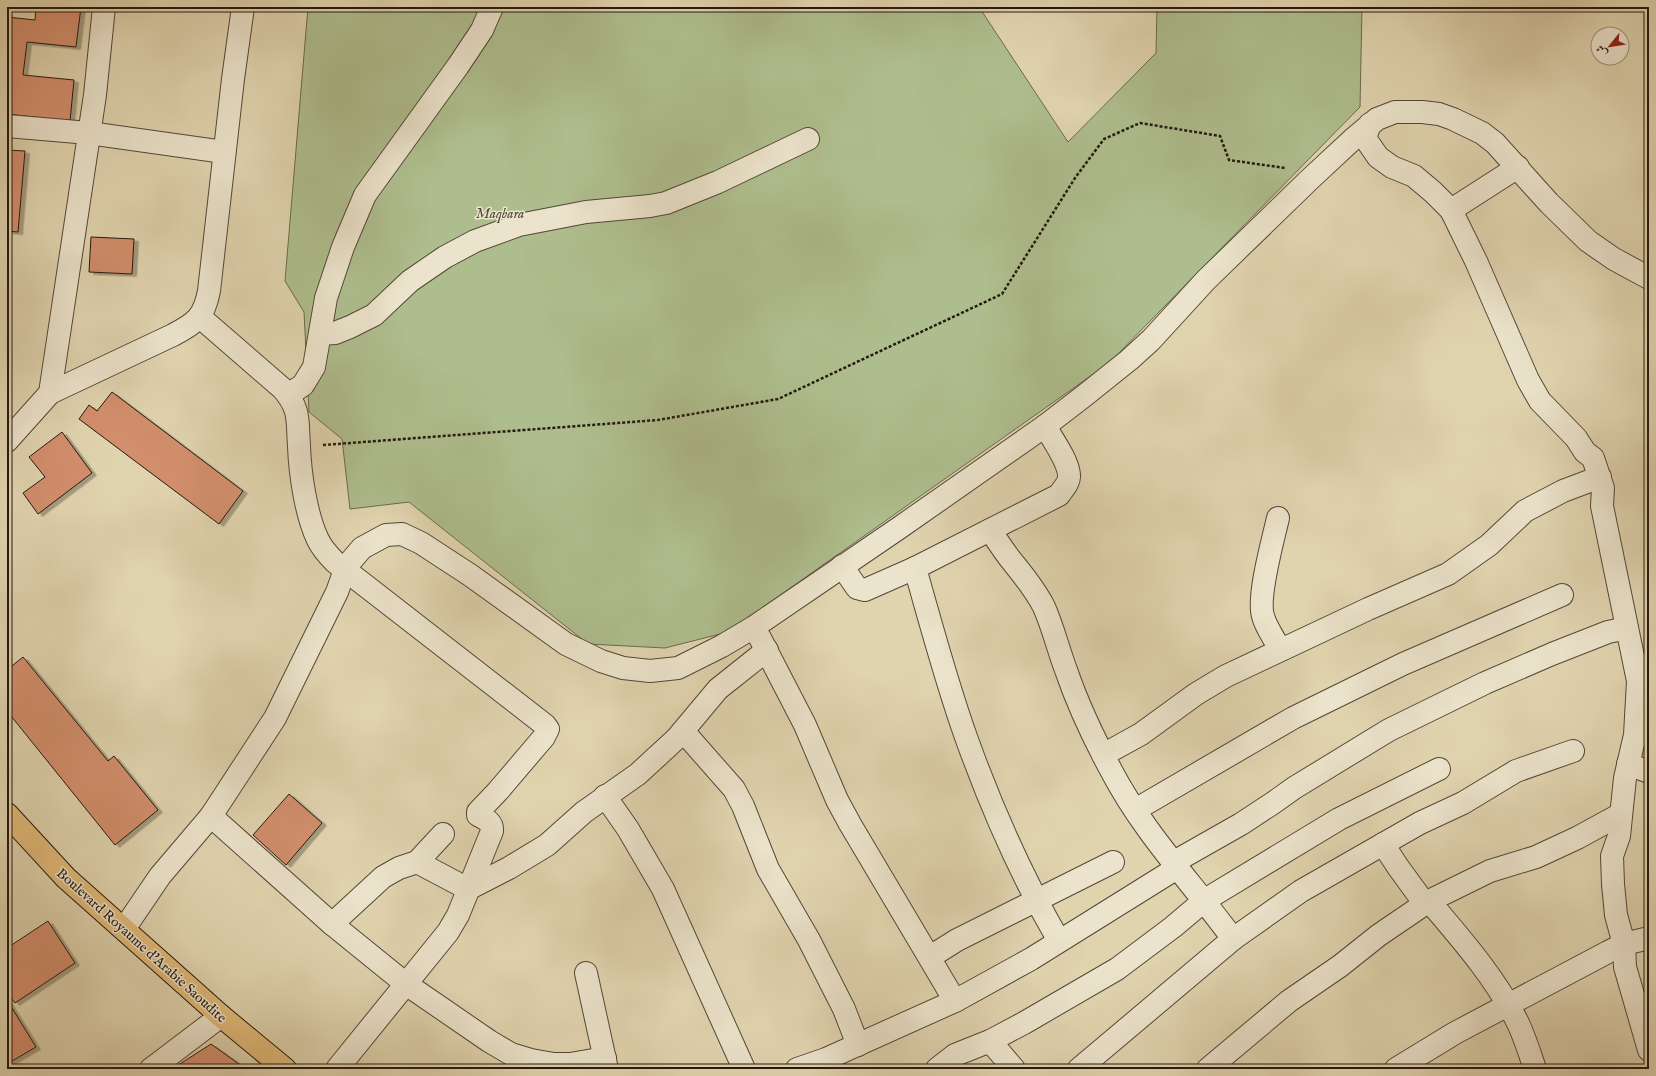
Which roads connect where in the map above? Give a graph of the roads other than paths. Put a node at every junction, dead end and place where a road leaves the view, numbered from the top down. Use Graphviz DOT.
graph roads {
  1 [pos="104,7"];
  2 [pos="243,7"];
  3 [pos="492,7"];
  4 [pos="1370,124"];
  5 [pos="7,126"];
  6 [pos="88,133"];
  7 [pos="808,139"];
  8 [pos="224,152"];
  9 [pos="1518,168"];
  10 [pos="1451,210"];
  11 [pos="1649,278"];
  12 [pos="200,317"];
  13 [pos="320,334"];
  14 [pos="50,393"];
  15 [pos="288,395"];
  16 [pos="1045,426"];
  17 [pos="7,441"];
  18 [pos="1600,477"];
  19 [pos="1278,518"];
  20 [pos="990,530"];
  21 [pos="842,566"];
  22 [pos="915,568"];
  23 [pos="345,570"];
  24 [pos="1562,596"];
  25 [pos="754,627"];
  26 [pos="1627,628"];
  27 [pos="767,650"];
  28 [pos="1280,650"];
  29 [pos="683,731"];
  30 [pos="1573,751"];
  31 [pos="1103,755"];
  32 [pos="1628,764"];
  33 [pos="1439,769"];
  34 [pos="1649,772"];
  35 [pos="605,796"];
  36 [pos="1134,810"];
  37 [pos="7,814"];
  38 [pos="1621,814"];
  39 [pos="212,816"];
  40 [pos="443,834"];
  41 [pos="1383,844"];
  42 [pos="417,862"];
  43 [pos="1113,862"];
  44 [pos="1176,865"];
  45 [pos="468,889"];
  46 [pos="1205,900"];
  47 [pos="1036,901"];
  48 [pos="1427,903"];
  49 [pos="332,924"];
  50 [pos="124,929"];
  51 [pos="1649,938"];
  52 [pos="1233,939"];
  53 [pos="1059,941"];
  54 [pos="1624,944"];
  55 [pos="930,957"];
  56 [pos="586,973"];
  57 [pos="406,984"];
  58 [pos="955,1001"];
  59 [pos="1508,1005"];
  60 [pos="221,1016"];
  61 [pos="990,1041"];
  62 [pos="858,1045"];
  63 [pos="1649,1050"];
  64 [pos="606,1063"];
  65 [pos="151,1069"];
  66 [pos="285,1069"];
  67 [pos="337,1069"];
  68 [pos="744,1069"];
  69 [pos="797,1069"];
  70 [pos="937,1069"];
  71 [pos="1014,1069"];
  72 [pos="1079,1069"];
  73 [pos="1208,1069"];
  74 [pos="1396,1069"];
  75 [pos="1535,1069"];
  1 -- 6 [label="street"];
  2 -- 8 [label="street"];
  3 -- 13 [label="street"];
  4 -- 9 [label="street"];
  4 -- 10 [label="street"];
  4 -- 16 [label="street"];
  5 -- 6 [label="street"];
  6 -- 8 [label="street"];
  6 -- 14 [label="street"];
  7 -- 13 [label="street"];
  8 -- 12 [label="street"];
  9 -- 10 [label="street"];
  9 -- 11 [label="street"];
  10 -- 18 [label="street"];
  12 -- 14 [label="street"];
  12 -- 15 [label="street"];
  13 -- 15 [label="street"];
  14 -- 17 [label="street"];
  15 -- 23 [label="street"];
  16 -- 20 [label="street"];
  16 -- 21 [label="street"];
  18 -- 26 [label="street"];
  18 -- 28 [label="street"];
  19 -- 28 [label="street"];
  20 -- 22 [label="street"];
  20 -- 31 [label="street"];
  21 -- 22 [label="street"];
  21 -- 25 [label="street"];
  22 -- 47 [label="street"];
  23 -- 25 [label="street"];
  23 -- 39 [label="street"];
  23 -- 45 [label="street"];
  24 -- 36 [label="street"];
  25 -- 27 [label="street"];
  26 -- 32 [label="street"];
  26 -- 44 [label="street"];
  27 -- 29 [label="street"];
  27 -- 55 [label="street"];
  28 -- 31 [label="street"];
  29 -- 35 [label="street"];
  29 -- 62 [label="street"];
  30 -- 41 [label="street"];
  31 -- 36 [label="street"];
  32 -- 34 [label="street"];
  32 -- 38 [label="street"];
  33 -- 46 [label="street"];
  35 -- 45 [label="street"];
  35 -- 68 [label="street"];
  36 -- 44 [label="street"];
  37 -- 50 [label="main road, Boulevard Royaume d'Arabie Saoudite"];
  38 -- 48 [label="street"];
  38 -- 54 [label="street"];
  39 -- 49 [label="street"];
  39 -- 50 [label="street"];
  40 -- 42 [label="street"];
  41 -- 48 [label="street"];
  41 -- 52 [label="street"];
  42 -- 45 [label="street"];
  42 -- 49 [label="street"];
  43 -- 47 [label="street"];
  44 -- 46 [label="street"];
  44 -- 53 [label="street"];
  45 -- 57 [label="street"];
  46 -- 52 [label="street"];
  46 -- 61 [label="street"];
  47 -- 53 [label="street"];
  47 -- 55 [label="street"];
  48 -- 59 [label="street"];
  48 -- 73 [label="street"];
  49 -- 57 [label="street"];
  50 -- 60 [label="main road, Boulevard Royaume d'Arabie Saoudite"];
  51 -- 54 [label="street"];
  52 -- 72 [label="street"];
  53 -- 58 [label="street"];
  54 -- 59 [label="street"];
  54 -- 63 [label="street"];
  55 -- 58 [label="street"];
  56 -- 64 [label="street"];
  57 -- 64 [label="street"];
  57 -- 67 [label="street"];
  58 -- 62 [label="street"];
  59 -- 74 [label="street"];
  59 -- 75 [label="street"];
  60 -- 65 [label="street"];
  60 -- 66 [label="main road, Boulevard Royaume d'Arabie Saoudite"];
  61 -- 70 [label="street"];
  61 -- 71 [label="street"];
  62 -- 69 [label="street"];
}
